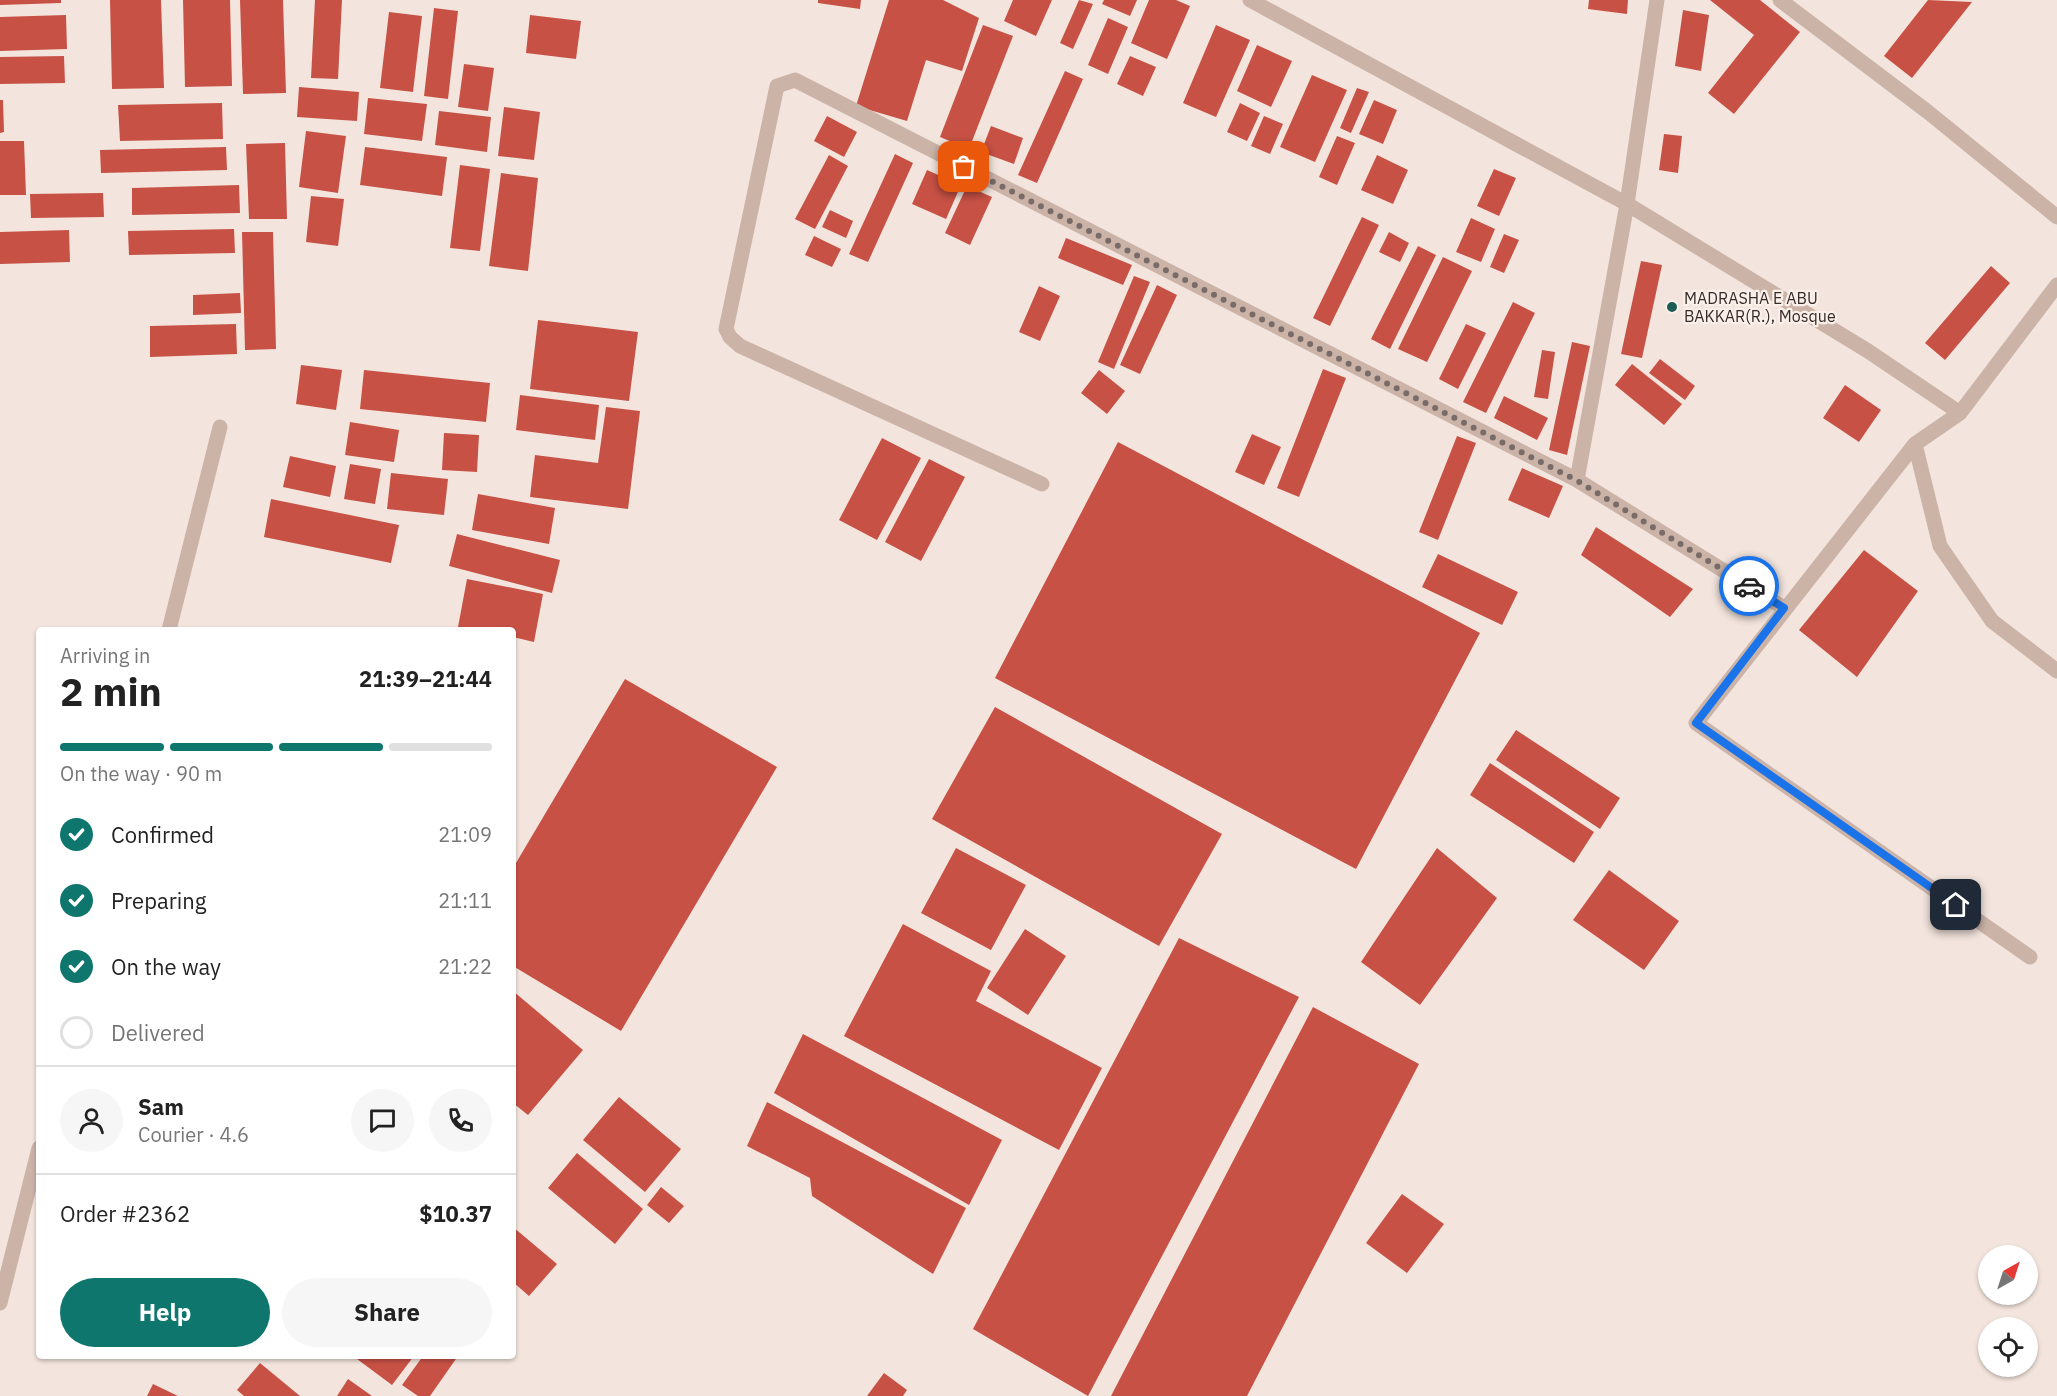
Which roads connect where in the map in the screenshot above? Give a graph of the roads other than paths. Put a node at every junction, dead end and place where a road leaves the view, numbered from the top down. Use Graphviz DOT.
graph roads {
  1 [pos="1250,0"];
  2 [pos="1657,0"];
  3 [pos="1780,0"];
  4 [pos="1627,204"];
  5 [pos="2057,217"];
  6 [pos="2057,285"];
  7 [pos="1960,413"];
  8 [pos="220,427"];
  9 [pos="1915,444"];
  10 [pos="1576,480"];
  11 [pos="1042,484"];
  12 [pos="1784,608"];
  13 [pos="170,627"];
  14 [pos="2057,670"];
  15 [pos="2030,957"];
  16 [pos="36,1160"];
  17 [pos="0,1303"];
  1 -- 4 [label="street"];
  2 -- 4 [label="street"];
  3 -- 5 [label="street"];
  4 -- 7 [label="street"];
  4 -- 10 [label="street"];
  6 -- 7 [label="street"];
  7 -- 9 [label="street"];
  8 -- 13 [label="street"];
  9 -- 12 [label="street"];
  9 -- 14 [label="street"];
  10 -- 11 [label="street"];
  10 -- 12 [label="street"];
  12 -- 15 [label="street"];
  16 -- 17 [label="street"];
}
